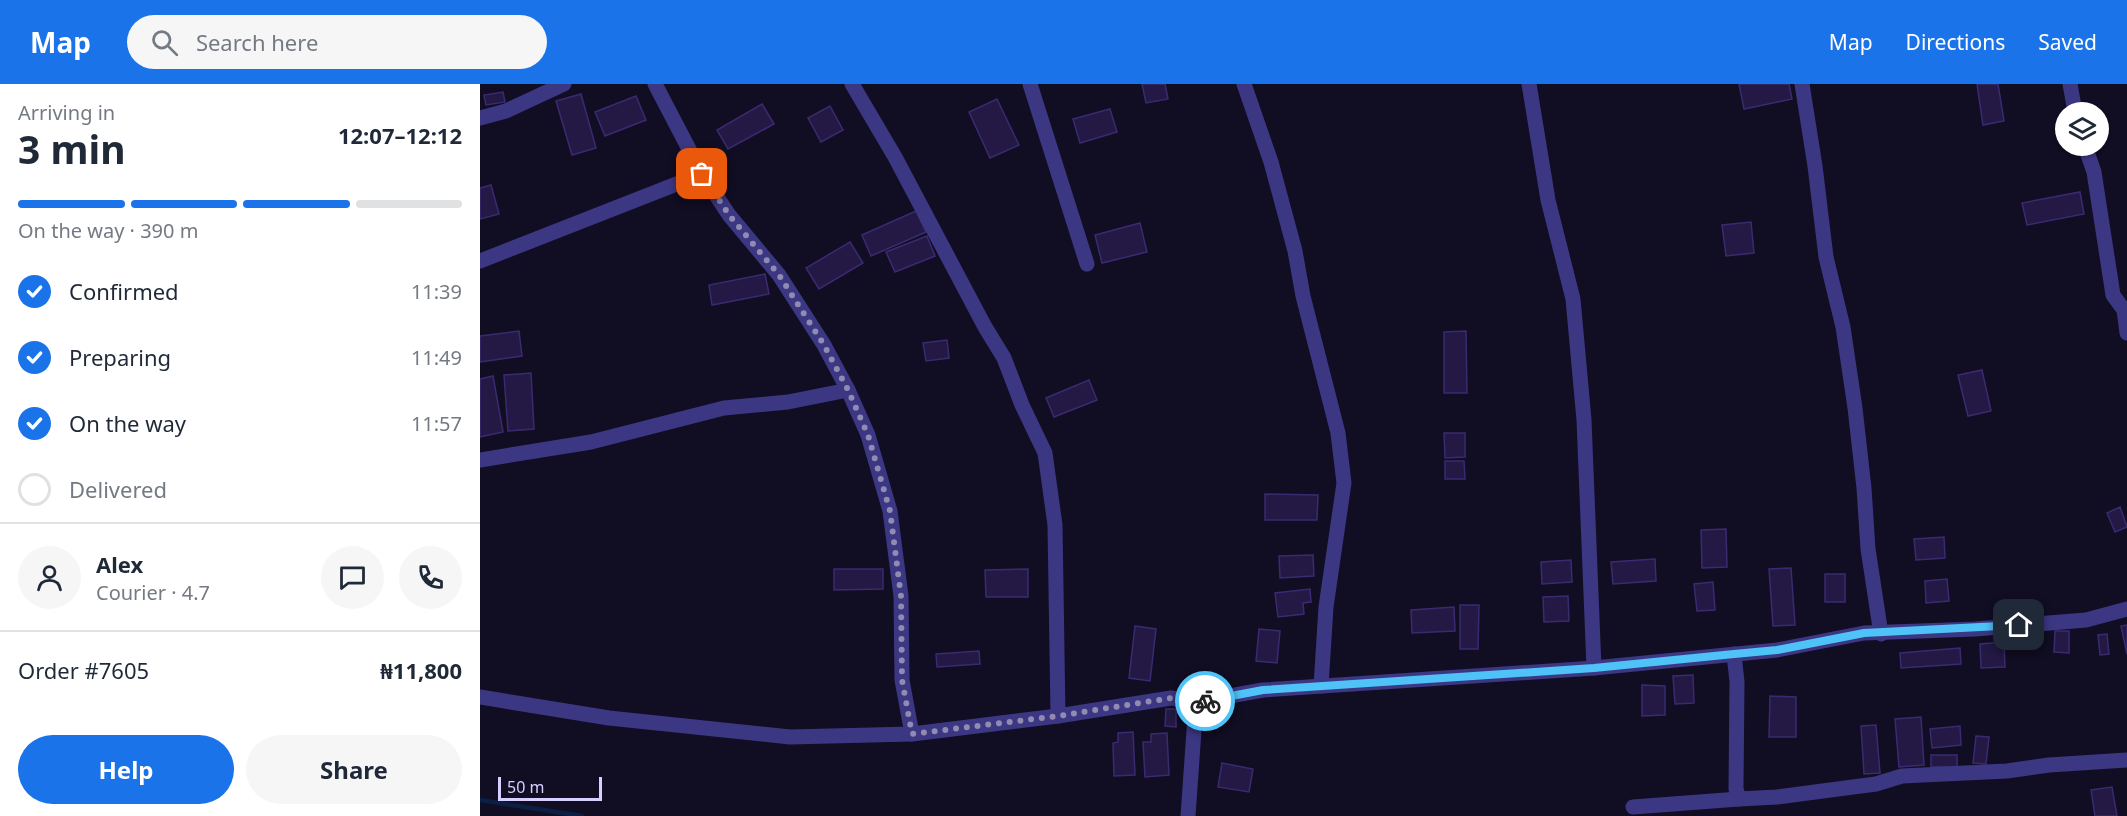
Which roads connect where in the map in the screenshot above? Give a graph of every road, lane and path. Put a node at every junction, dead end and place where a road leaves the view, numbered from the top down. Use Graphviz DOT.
graph roads {
  1 [pos="564,84"];
  2 [pos="655,84"];
  3 [pos="852,84"];
  4 [pos="1029,84"];
  5 [pos="1244,84"];
  6 [pos="1529,84"];
  7 [pos="1802,84"];
  8 [pos="2070,84"];
  9 [pos="2073,102"];
  10 [pos="480,118"];
  11 [pos="2088,156"];
  12 [pos="702,174"];
  13 [pos="480,261"];
  14 [pos="1087,264"];
  15 [pos="2127,333"];
  16 [pos="848,390"];
  17 [pos="480,460"];
  18 [pos="2127,609"];
  19 [pos="1881,634"];
  20 [pos="1734,654"];
  21 [pos="1594,668"];
  22 [pos="1320,686"];
  23 [pos="480,697"];
  24 [pos="1196,702"];
  25 [pos="1058,716"];
  26 [pos="912,734"];
  27 [pos="2127,759"];
  28 [pos="1739,799"];
  29 [pos="1633,807"];
  30 [pos="1188,816"];
  1 -- 10 [label="street"];
  2 -- 12 [label="street"];
  3 -- 25 [label="street"];
  4 -- 14 [label="street"];
  5 -- 22 [label="street"];
  6 -- 21 [label="street"];
  7 -- 19 [label="street"];
  8 -- 9 [label="street"];
  11 -- 15 [label="street"];
  12 -- 13 [label="street"];
  12 -- 16 [label="street"];
  16 -- 17 [label="street"];
  16 -- 26 [label="street"];
  18 -- 19 [label="street"];
  19 -- 20 [label="street"];
  20 -- 21 [label="street"];
  20 -- 28 [label="street"];
  21 -- 22 [label="street"];
  22 -- 24 [label="street"];
  23 -- 26 [label="street"];
  24 -- 25 [label="street"];
  24 -- 30 [label="street"];
  25 -- 26 [label="street"];
  27 -- 28 [label="street"];
  28 -- 29 [label="street"];
}
